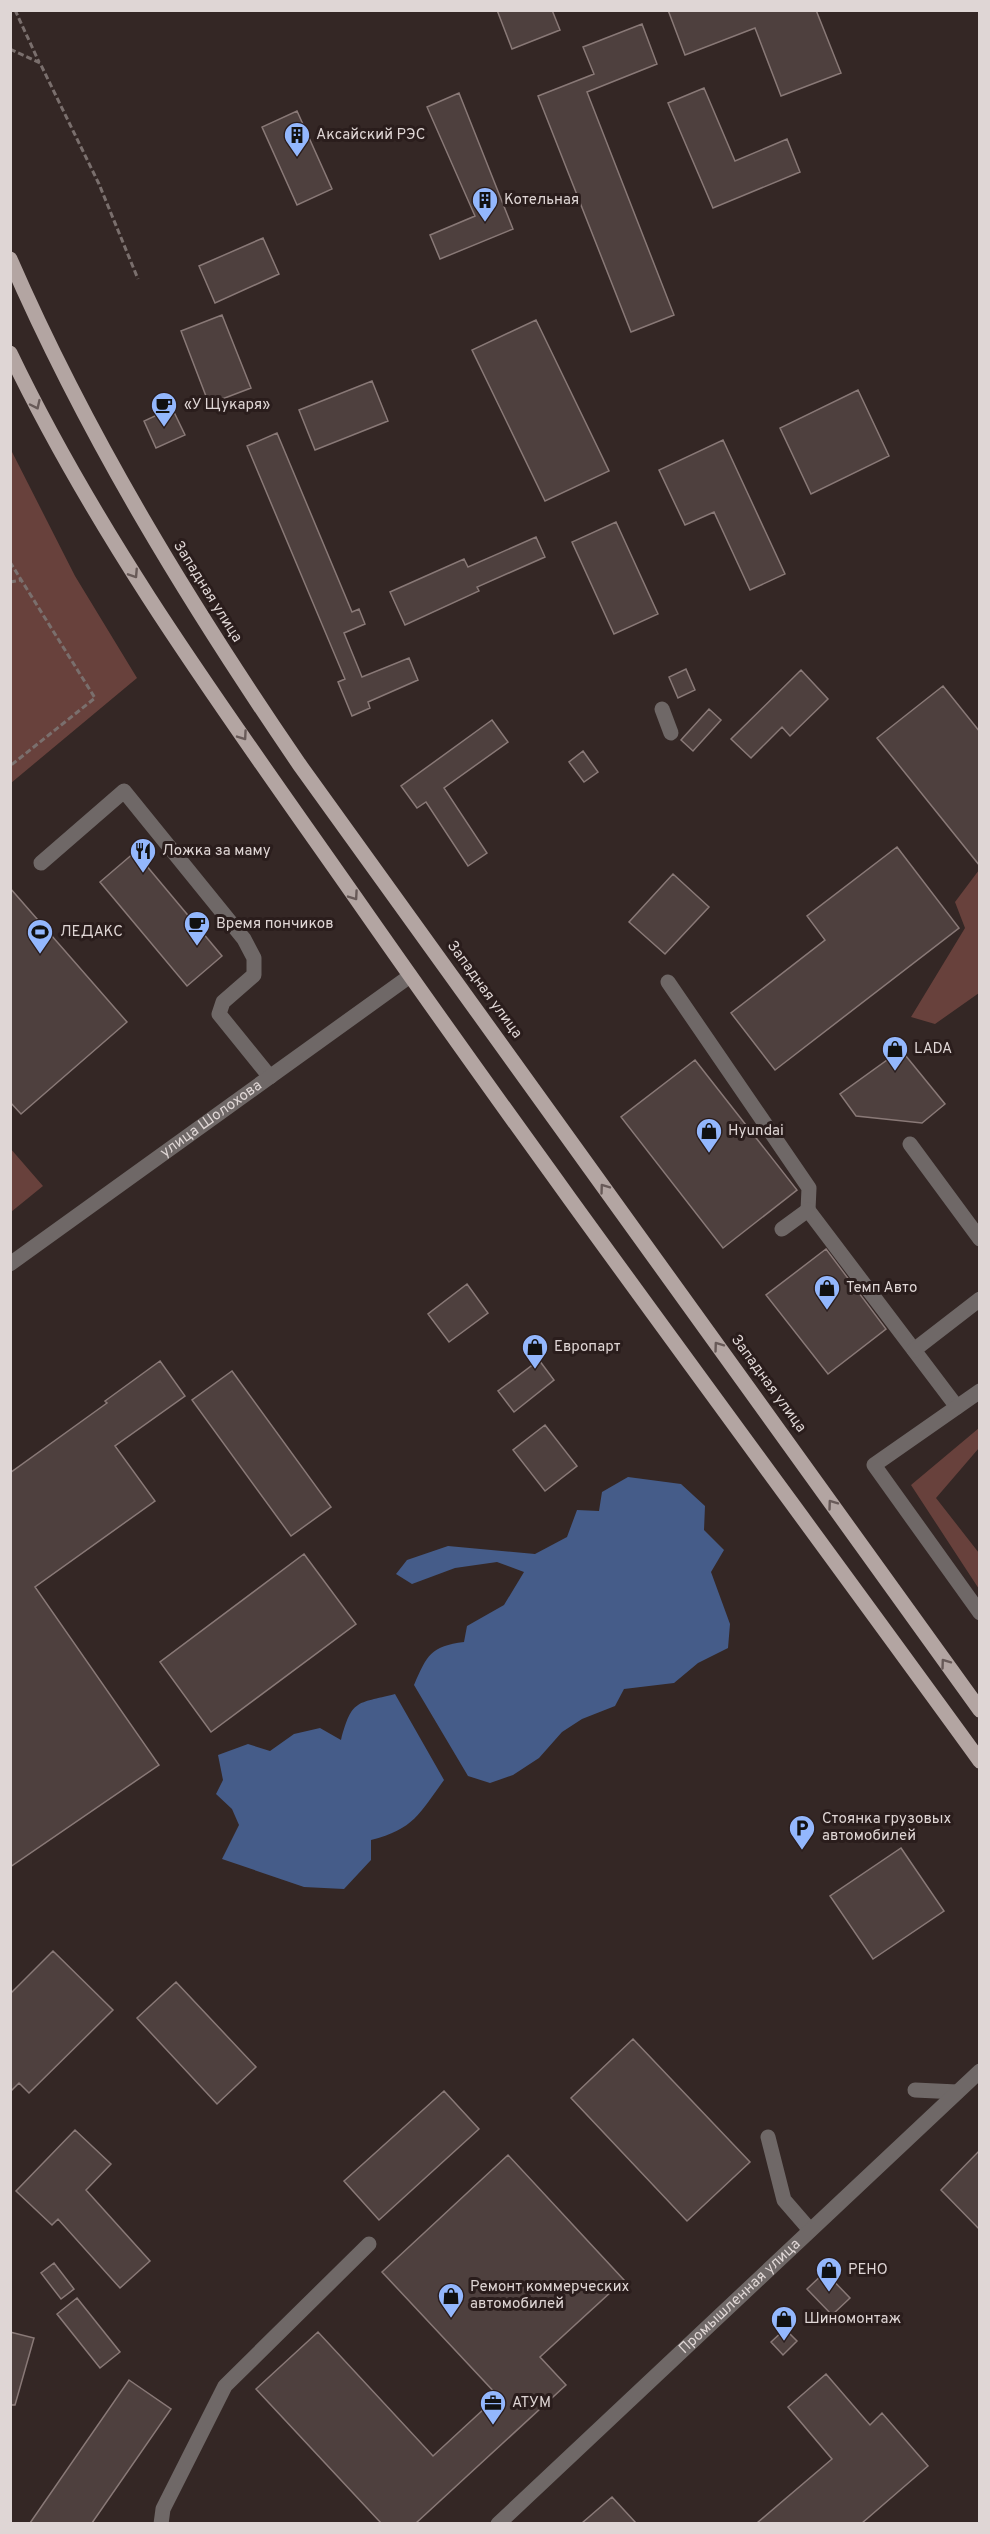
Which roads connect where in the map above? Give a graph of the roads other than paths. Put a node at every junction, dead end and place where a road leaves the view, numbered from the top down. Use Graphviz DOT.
graph roads {
  1 [pos="10,259"];
  2 [pos="10,353"];
  3 [pos="662,709"];
  4 [pos="671,733"];
  5 [pos="41,863"];
  6 [pos="410,976"];
  7 [pos="668,982"];
  8 [pos="270,1077"];
  9 [pos="910,1144"];
  10 [pos="808,1210"];
  11 [pos="782,1229"];
  12 [pos="980,1239"];
  13 [pos="10,1264"];
  14 [pos="980,1299"];
  15 [pos="914,1350"];
  16 [pos="980,1391"];
  17 [pos="957,1407"];
  18 [pos="980,1613"];
  19 [pos="980,1710"];
  20 [pos="980,1761"];
  21 [pos="980,2071"];
  22 [pos="915,2090"];
  23 [pos="957,2092"];
  24 [pos="768,2137"];
  25 [pos="810,2230"];
  26 [pos="369,2244"];
  27 [pos="161,2523"];
  28 [pos="498,2523"];
  19 -- 1 [label="main road, Западная улица, one-way"];
  2 -- 6 [label="main road, one-way"];
  3 -- 4 [label="street"];
  5 -- 8 [label="street"];
  6 -- 8 [label="street, улица Шолохова"];
  6 -- 20 [label="main road"];
  7 -- 10 [label="street"];
  8 -- 13 [label="street, улица Шолохова"];
  9 -- 12 [label="street"];
  10 -- 11 [label="street"];
  10 -- 15 [label="street"];
  14 -- 15 [label="street"];
  15 -- 17 [label="street"];
  16 -- 17 [label="street"];
  17 -- 18 [label="street"];
  21 -- 23 [label="street, Промышленная улица"];
  22 -- 23 [label="street"];
  23 -- 25 [label="street, Промышленная улица"];
  24 -- 25 [label="street"];
  25 -- 28 [label="street, Промышленная улица"];
  26 -- 27 [label="street"];
}
